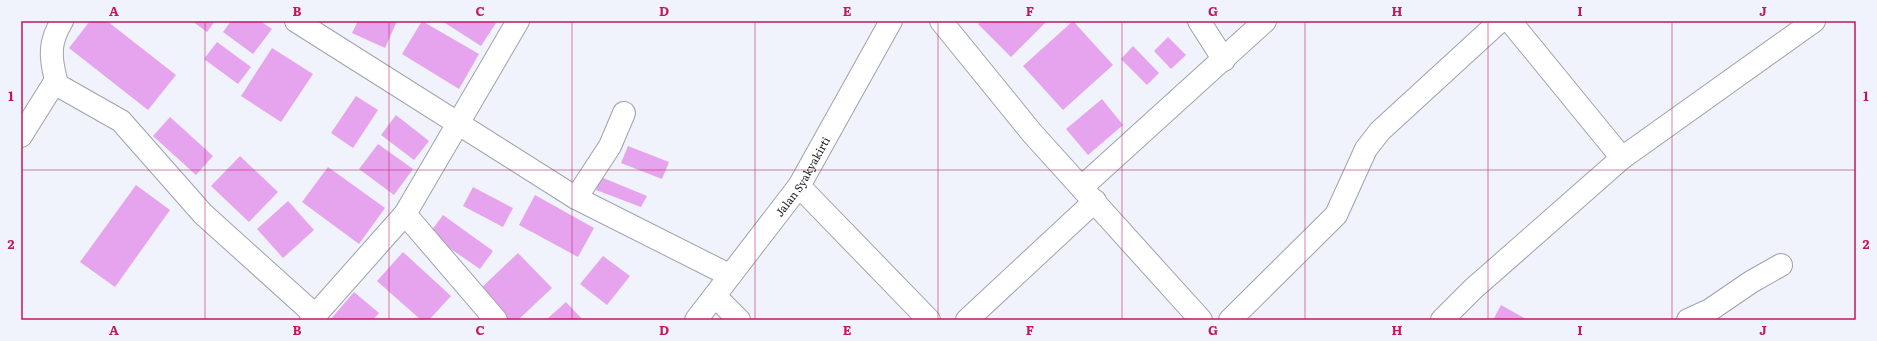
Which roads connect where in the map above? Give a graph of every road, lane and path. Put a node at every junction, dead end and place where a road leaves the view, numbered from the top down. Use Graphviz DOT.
graph roads {
  1 [pos="62,21"];
  2 [pos="296,21"];
  3 [pos="518,21"];
  4 [pos="891,21"];
  5 [pos="941,21"];
  6 [pos="1199,21"];
  7 [pos="1265,21"];
  8 [pos="1500,21"];
  9 [pos="1510,21"];
  10 [pos="1814,21"];
  11 [pos="1790,28"];
  12 [pos="1224,60"];
  13 [pos="54,83"];
  14 [pos="624,113"];
  15 [pos="459,123"];
  16 [pos="21,136"];
  17 [pos="1622,158"];
  18 [pos="799,186"];
  19 [pos="1088,194"];
  20 [pos="576,198"];
  21 [pos="405,214"];
  22 [pos="1781,265"];
  23 [pos="729,275"];
  24 [pos="715,296"];
  25 [pos="1722,312"];
  26 [pos="313,318"];
  27 [pos="496,320"];
  28 [pos="696,320"];
  29 [pos="739,320"];
  30 [pos="929,320"];
  31 [pos="968,320"];
  32 [pos="1201,320"];
  33 [pos="1230,320"];
  34 [pos="1442,320"];
  35 [pos="1688,320"];
  1 -- 13 [label="street"];
  2 -- 15 [label="street"];
  3 -- 15 [label="street"];
  4 -- 18 [label="street, Jalan Syakyakirti"];
  5 -- 19 [label="street"];
  6 -- 12 [label="street"];
  7 -- 12 [label="street"];
  8 -- 33 [label="street"];
  9 -- 17 [label="street"];
  10 -- 11 [label="street"];
  11 -- 17 [label="street"];
  12 -- 19 [label="street"];
  13 -- 16 [label="street"];
  13 -- 26 [label="street"];
  14 -- 20 [label="street"];
  15 -- 20 [label="street"];
  15 -- 21 [label="street"];
  17 -- 34 [label="street"];
  18 -- 23 [label="street, Jalan Syakyakirti"];
  18 -- 30 [label="street"];
  19 -- 31 [label="street"];
  19 -- 32 [label="street"];
  20 -- 23 [label="street"];
  21 -- 26 [label="street"];
  21 -- 27 [label="street"];
  22 -- 25 [label="street"];
  23 -- 24 [label="street, Jalan Syakyakirti"];
  24 -- 28 [label="street, Jalan Syakyakirti"];
  24 -- 29 [label="street"];
  25 -- 35 [label="street"];
}
